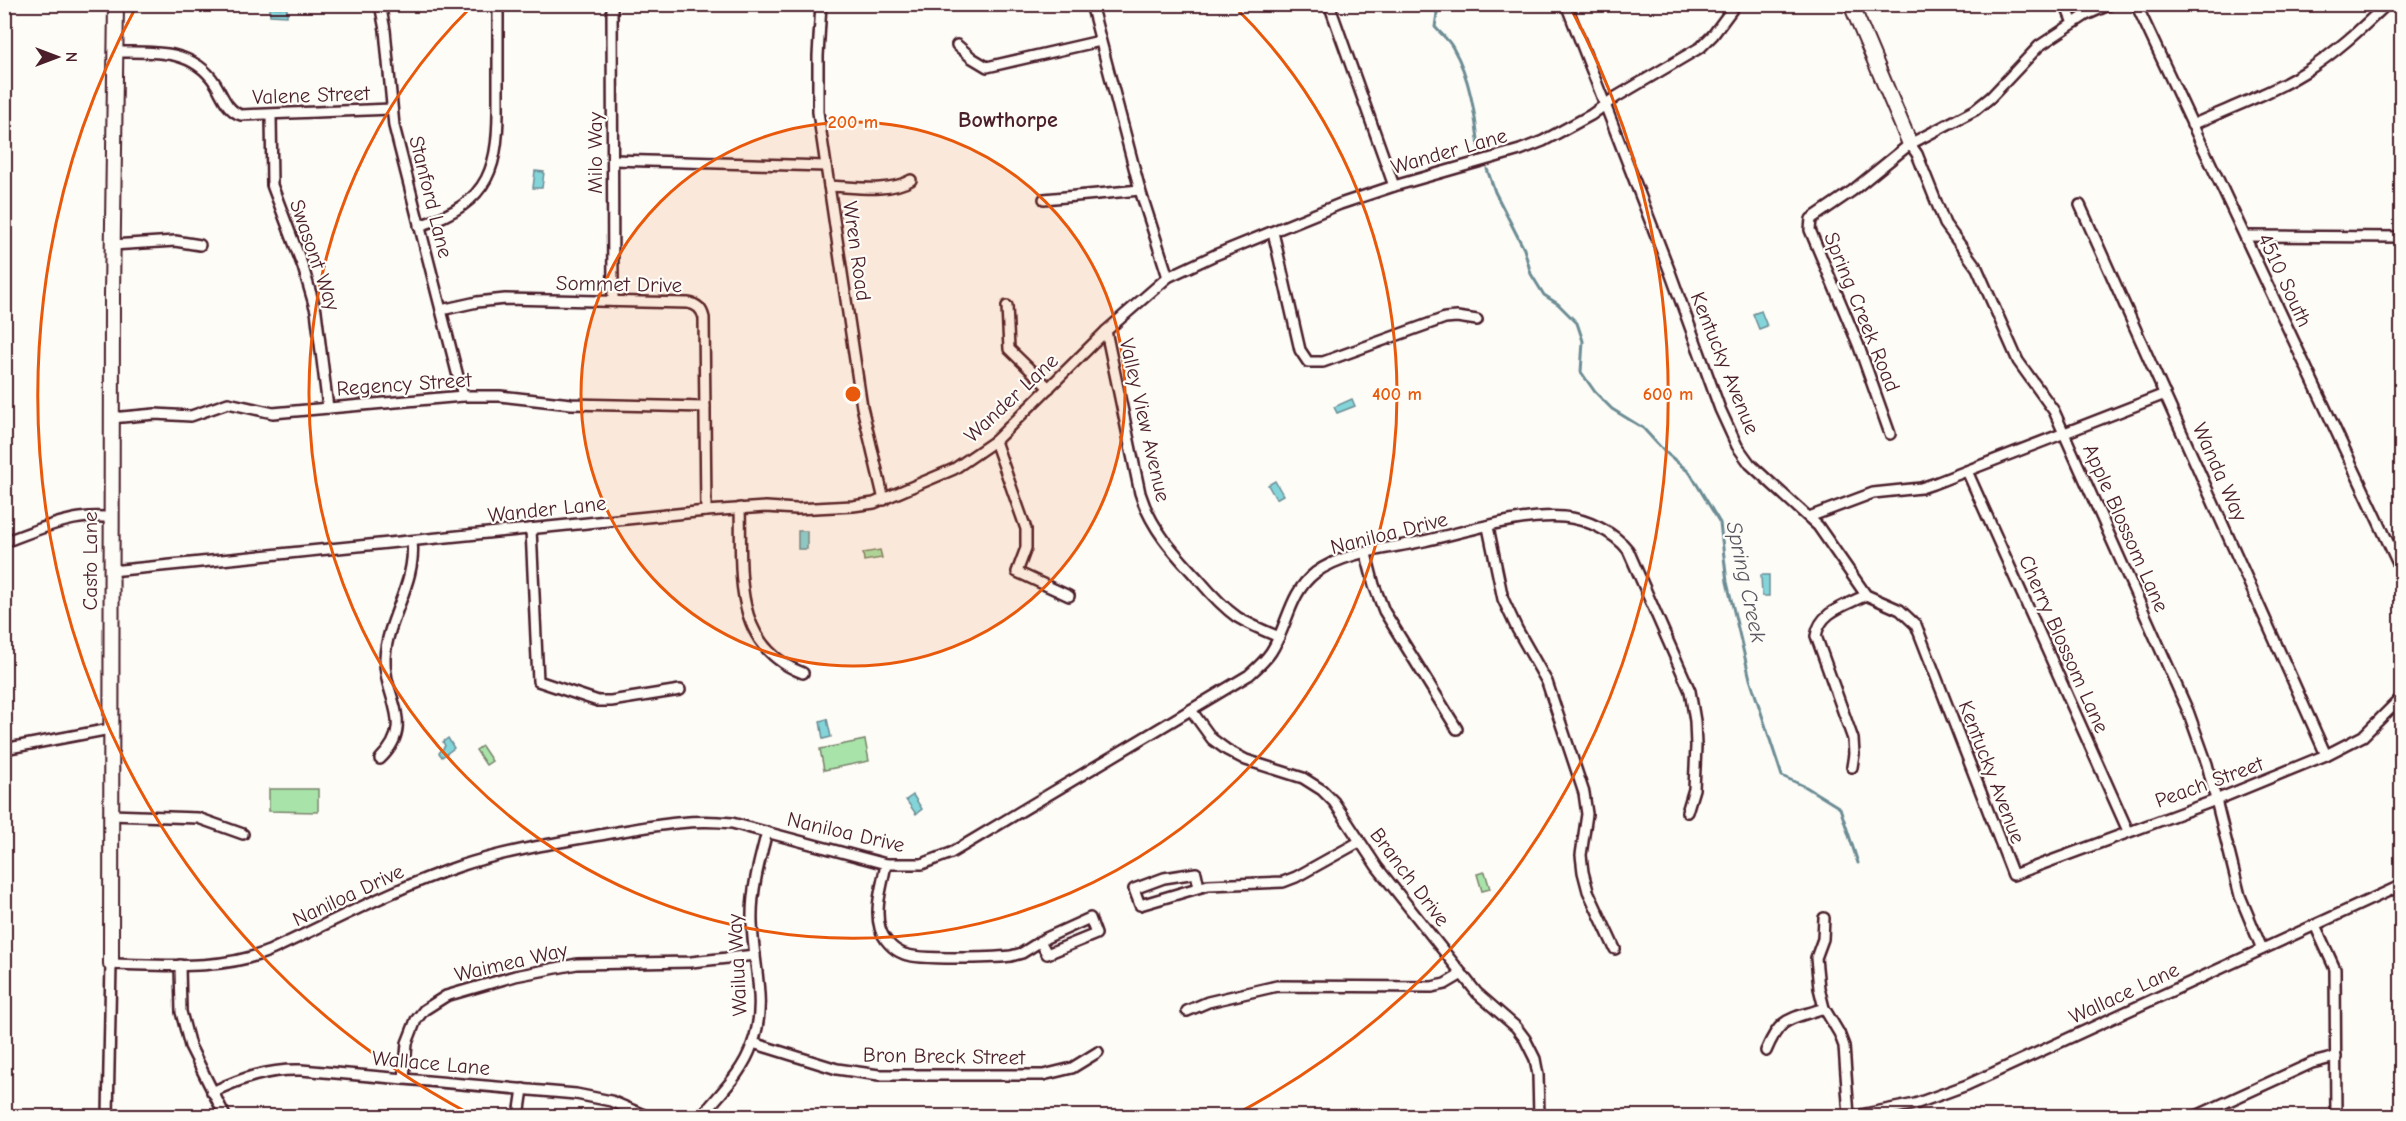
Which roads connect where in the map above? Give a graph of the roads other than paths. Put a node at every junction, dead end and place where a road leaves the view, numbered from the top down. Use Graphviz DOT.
graph roads {
  1 [pos="116,4"];
  2 [pos="380,4"];
  3 [pos="498,4"];
  4 [pos="612,4"];
  5 [pos="821,4"];
  6 [pos="1091,4"];
  7 [pos="1329,4"];
  8 [pos="1566,4"];
  9 [pos="1736,4"];
  10 [pos="1851,4"];
  11 [pos="2064,4"];
  12 [pos="2111,4"];
  13 [pos="2136,4"];
  14 [pos="2387,4"];
  15 [pos="2073,23"];
  16 [pos="1100,41"];
  17 [pos="957,45"];
  18 [pos="116,52"];
  19 [pos="1606,106"];
  20 [pos="392,109"];
  21 [pos="271,115"];
  22 [pos="2192,125"];
  23 [pos="1910,144"];
  24 [pos="613,160"];
  25 [pos="826,166"];
  26 [pos="911,180"];
  27 [pos="829,186"];
  28 [pos="1394,186"];
  29 [pos="1140,190"];
  30 [pos="1044,199"];
  31 [pos="2080,205"];
  32 [pos="419,226"];
  33 [pos="1273,232"];
  34 [pos="2245,236"];
  35 [pos="2402,237"];
  36 [pos="112,245"];
  37 [pos="200,245"];
  38 [pos="1168,277"];
  39 [pos="613,301"];
  40 [pos="1007,306"];
  41 [pos="441,310"];
  42 [pos="1477,320"];
  43 [pos="1106,331"];
  44 [pos="1050,388"];
  45 [pos="2165,394"];
  46 [pos="463,396"];
  47 [pos="705,407"];
  48 [pos="328,408"];
  49 [pos="111,418"];
  50 [pos="1890,434"];
  51 [pos="2064,435"];
  52 [pos="995,441"];
  53 [pos="1967,471"];
  54 [pos="884,500"];
  55 [pos="740,508"];
  56 [pos="706,511"];
  57 [pos="1809,517"];
  58 [pos="111,518"];
  59 [pos="1488,527"];
  60 [pos="531,529"];
  61 [pos="412,541"];
  62 [pos="4,542"];
  63 [pos="1366,554"];
  64 [pos="111,571"];
  65 [pos="2402,572"];
  66 [pos="1866,596"];
  67 [pos="1069,597"];
  68 [pos="1279,637"];
  69 [pos="803,673"];
  70 [pos="680,690"];
  71 [pos="2402,697"];
  72 [pos="1191,710"];
  73 [pos="110,729"];
  74 [pos="1457,729"];
  75 [pos="4,749"];
  76 [pos="2326,755"];
  77 [pos="380,759"];
  78 [pos="1852,767"];
  79 [pos="2216,800"];
  80 [pos="1687,812"];
  81 [pos="110,815"];
  82 [pos="2128,831"];
  83 [pos="767,832"];
  84 [pos="243,834"];
  85 [pos="1359,842"];
  86 [pos="886,864"];
  87 [pos="2013,875"];
  88 [pos="2402,885"];
  89 [pos="1204,886"];
  90 [pos="1824,918"];
  91 [pos="2315,925"];
  92 [pos="1040,941"];
  93 [pos="1615,949"];
  94 [pos="2262,950"];
  95 [pos="755,955"];
  96 [pos="111,964"];
  97 [pos="180,965"];
  98 [pos="1462,974"];
  99 [pos="1824,1008"];
  100 [pos="1187,1011"];
  101 [pos="753,1043"];
  102 [pos="1766,1051"];
  103 [pos="1098,1052"];
  104 [pos="2336,1057"];
  105 [pos="404,1079"];
  106 [pos="523,1089"];
  107 [pos="212,1092"];
  108 [pos="108,1116"];
  109 [pos="225,1116"];
  110 [pos="519,1116"];
  111 [pos="646,1116"];
  112 [pos="702,1116"];
  113 [pos="1539,1116"];
  114 [pos="1849,1116"];
  115 [pos="1855,1116"];
  116 [pos="2196,1116"];
  117 [pos="2336,1116"];
  1 -- 18 [label="street, Casto Lane"];
  2 -- 20 [label="street, Stanford Lane"];
  3 -- 32 [label="street"];
  4 -- 24 [label="street, Milo Way"];
  5 -- 25 [label="street, Wren Road"];
  6 -- 16 [label="street"];
  7 -- 28 [label="street"];
  8 -- 19 [label="street, Kentucky Avenue"];
  9 -- 19 [label="street, Wander Lane"];
  10 -- 23 [label="street"];
  11 -- 15 [label="street"];
  12 -- 15 [label="street"];
  13 -- 22 [label="street, 4510 South"];
  14 -- 22 [label="street"];
  15 -- 23 [label="street"];
  16 -- 17 [label="street"];
  16 -- 29 [label="street"];
  18 -- 21 [label="street, Valene Street"];
  18 -- 36 [label="street, Casto Lane"];
  19 -- 28 [label="street, Wander Lane"];
  19 -- 57 [label="street, Kentucky Avenue"];
  20 -- 21 [label="street, Valene Street"];
  20 -- 32 [label="street, Stanford Lane"];
  21 -- 48 [label="street, Swasont Way"];
  22 -- 34 [label="street, 4510 South"];
  23 -- 50 [label="street, Spring Creek Road"];
  23 -- 51 [label="street, Apple Blossom Lane"];
  24 -- 25 [label="street"];
  24 -- 39 [label="street, Milo Way"];
  25 -- 27 [label="street, Wren Road"];
  26 -- 27 [label="street"];
  27 -- 54 [label="street, Wren Road"];
  28 -- 33 [label="street, Wander Lane"];
  29 -- 30 [label="street"];
  29 -- 38 [label="street"];
  31 -- 45 [label="street, Wanda Way"];
  32 -- 41 [label="street, Stanford Lane"];
  33 -- 38 [label="street, Wander Lane"];
  33 -- 42 [label="street"];
  34 -- 35 [label="street"];
  34 -- 65 [label="street, 4510 South"];
  36 -- 37 [label="street"];
  36 -- 49 [label="street, Casto Lane"];
  38 -- 43 [label="street, Wander Lane"];
  39 -- 41 [label="street, Sommet Drive"];
  39 -- 47 [label="street, Sommet Drive"];
  40 -- 44 [label="street"];
  41 -- 46 [label="street, Stanford Lane"];
  43 -- 44 [label="street, Wander Lane"];
  43 -- 68 [label="street, Valley View Avenue"];
  44 -- 52 [label="street, Wander Lane"];
  45 -- 51 [label="street"];
  45 -- 76 [label="street, Wanda Way"];
  46 -- 47 [label="street, Regency Street"];
  46 -- 48 [label="street, Regency Street"];
  47 -- 56 [label="street, Sommet Drive"];
  48 -- 49 [label="street, Regency Street"];
  49 -- 58 [label="street, Casto Lane"];
  51 -- 53 [label="street"];
  51 -- 79 [label="street, Apple Blossom Lane"];
  52 -- 54 [label="street, Wander Lane"];
  52 -- 67 [label="street"];
  53 -- 57 [label="street"];
  53 -- 82 [label="street, Cherry Blossom Lane"];
  54 -- 55 [label="street, Wander Lane"];
  55 -- 56 [label="street, Wander Lane"];
  55 -- 69 [label="street"];
  56 -- 60 [label="street, Wander Lane"];
  57 -- 66 [label="street, Kentucky Avenue"];
  58 -- 62 [label="street"];
  58 -- 64 [label="street, Casto Lane"];
  59 -- 63 [label="street, Naniloa Drive"];
  59 -- 80 [label="street, Naniloa Drive"];
  59 -- 93 [label="street"];
  60 -- 61 [label="street, Wander Lane"];
  60 -- 70 [label="street"];
  61 -- 64 [label="street, Wander Lane"];
  61 -- 77 [label="street"];
  63 -- 68 [label="street, Naniloa Drive"];
  63 -- 74 [label="street"];
  64 -- 73 [label="street, Casto Lane"];
  66 -- 78 [label="street"];
  66 -- 87 [label="street, Kentucky Avenue"];
  68 -- 72 [label="street, Naniloa Drive"];
  71 -- 76 [label="street, Peach Street"];
  72 -- 85 [label="street, Branch Drive"];
  72 -- 86 [label="street, Naniloa Drive"];
  73 -- 75 [label="street"];
  73 -- 81 [label="street, Casto Lane"];
  76 -- 79 [label="street, Peach Street"];
  79 -- 82 [label="street, Peach Street"];
  79 -- 94 [label="street, Apple Blossom Lane"];
  81 -- 84 [label="street"];
  81 -- 96 [label="street, Casto Lane"];
  82 -- 87 [label="street, Peach Street"];
  83 -- 86 [label="street, Naniloa Drive"];
  83 -- 95 [label="street, Wailua Way"];
  83 -- 97 [label="street, Naniloa Drive"];
  85 -- 89 [label="street"];
  85 -- 98 [label="street, Branch Drive"];
  86 -- 92 [label="street"];
  88 -- 91 [label="street, Wallace Lane"];
  89 -- 89 [label="street"];
  90 -- 99 [label="street"];
  91 -- 94 [label="street, Wallace Lane"];
  91 -- 104 [label="street"];
  92 -- 92 [label="street"];
  94 -- 115 [label="street, Wallace Lane"];
  95 -- 101 [label="street, Wailua Way"];
  95 -- 105 [label="street, Waimea Way"];
  96 -- 97 [label="street, Naniloa Drive"];
  96 -- 108 [label="street, Casto Lane"];
  97 -- 107 [label="street"];
  98 -- 100 [label="street"];
  98 -- 113 [label="street, Branch Drive"];
  99 -- 102 [label="street"];
  99 -- 114 [label="street"];
  101 -- 103 [label="street, Bron Breck Street"];
  101 -- 112 [label="street, Wailua Way"];
  104 -- 116 [label="street"];
  104 -- 117 [label="street"];
  105 -- 106 [label="street, Wallace Lane"];
  105 -- 107 [label="street, Wallace Lane"];
  106 -- 110 [label="street"];
  106 -- 111 [label="street, Wallace Lane"];
  107 -- 109 [label="street"];
}
